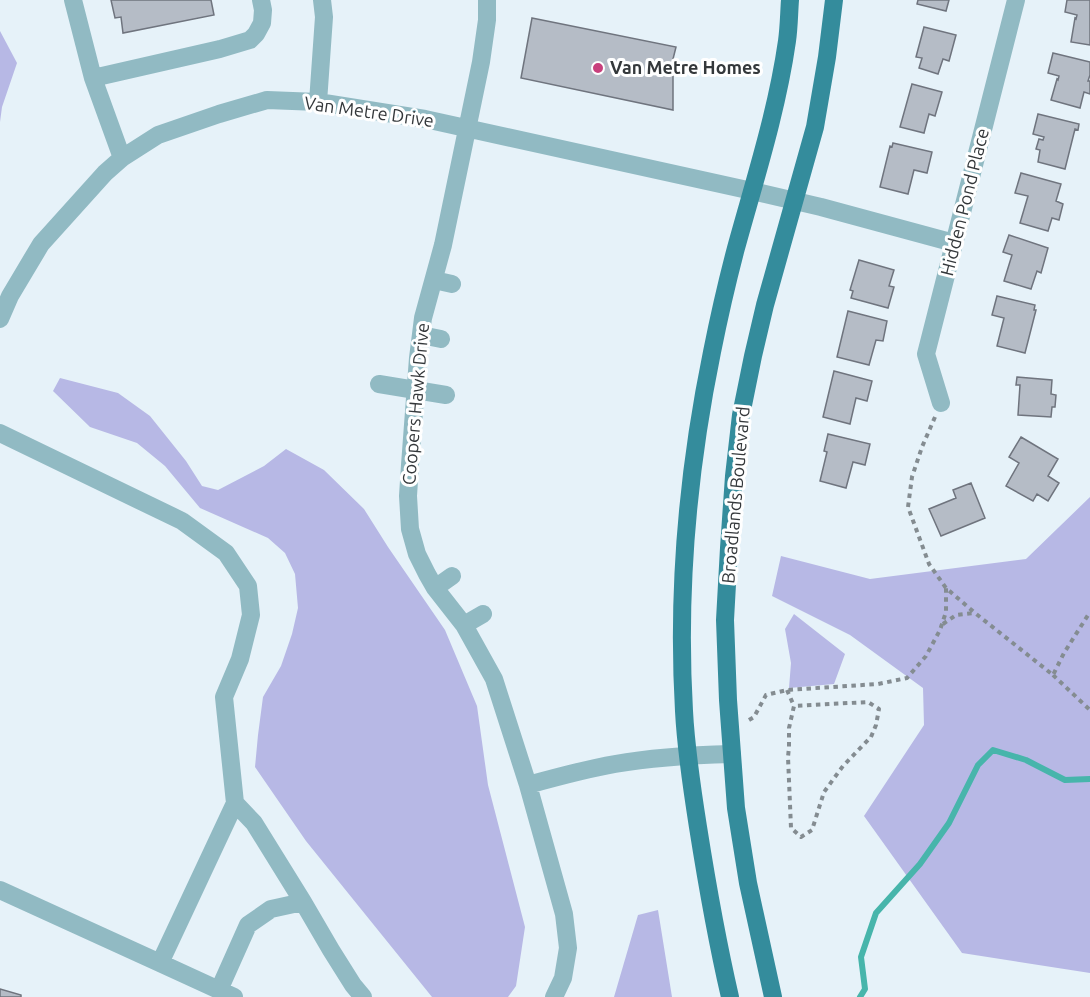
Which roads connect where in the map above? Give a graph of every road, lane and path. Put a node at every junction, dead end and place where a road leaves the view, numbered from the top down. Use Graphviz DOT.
graph roads {
  1 [pos="73,0"];
  2 [pos="261,0"];
  3 [pos="322,0"];
  4 [pos="487,0"];
  5 [pos="790,0"];
  6 [pos="834,0"];
  7 [pos="1016,0"];
  8 [pos="93,78"];
  9 [pos="318,102"];
  10 [pos="467,129"];
  11 [pos="122,158"];
  12 [pos="752,190"];
  13 [pos="795,201"];
  14 [pos="954,243"];
  15 [pos="434,280"];
  16 [pos="452,284"];
  17 [pos="0,319"];
  18 [pos="421,335"];
  19 [pos="441,339"];
  20 [pos="379,384"];
  21 [pos="415,390"];
  22 [pos="446,395"];
  23 [pos="941,403"];
  24 [pos="0,433"];
  25 [pos="452,576"];
  26 [pos="435,588"];
  27 [pos="946,588"];
  28 [pos="1090,612"];
  29 [pos="975,613"];
  30 [pos="483,614"];
  31 [pos="464,625"];
  32 [pos="942,625"];
  33 [pos="1053,675"];
  34 [pos="787,690"];
  35 [pos="794,706"];
  36 [pos="1090,710"];
  37 [pos="748,720"];
  38 [pos="732,754"];
  39 [pos="688,756"];
  40 [pos="528,785"];
  41 [pos="235,803"];
  42 [pos="0,890"];
  43 [pos="303,902"];
  44 [pos="160,963"];
  45 [pos="226,994"];
  46 [pos="363,997"];
  47 [pos="554,997"];
  48 [pos="730,997"];
  49 [pos="773,997"];
  1 -- 8 [label="street"];
  2 -- 8 [label="street"];
  3 -- 9 [label="street"];
  4 -- 10 [label="street, Coopers Hawk Drive"];
  5 -- 12 [label="main road"];
  6 -- 13 [label="main road, Broadlands Boulevard"];
  7 -- 14 [label="street, Hidden Pond Place"];
  8 -- 11 [label="street"];
  9 -- 10 [label="street, Van Metre Drive"];
  9 -- 11 [label="street, Van Metre Drive"];
  10 -- 12 [label="street, Van Metre Drive"];
  10 -- 15 [label="street, Coopers Hawk Drive"];
  11 -- 17 [label="street, Van Metre Drive"];
  12 -- 13 [label="street, Van Metre Drive"];
  12 -- 39 [label="main road"];
  13 -- 14 [label="street, Van Metre Drive"];
  13 -- 38 [label="main road, Broadlands Boulevard"];
  14 -- 23 [label="street, Hidden Pond Place"];
  15 -- 16 [label="street"];
  15 -- 18 [label="street, Coopers Hawk Drive"];
  18 -- 19 [label="street"];
  18 -- 21 [label="street, Coopers Hawk Drive"];
  20 -- 21 [label="street"];
  21 -- 22 [label="street"];
  21 -- 26 [label="street, Coopers Hawk Drive"];
  23 -- 27 [label="path"];
  24 -- 41 [label="street"];
  25 -- 26 [label="street"];
  26 -- 31 [label="street, Coopers Hawk Drive"];
  27 -- 29 [label="path"];
  27 -- 32 [label="path"];
  28 -- 33 [label="path"];
  29 -- 32 [label="path"];
  29 -- 33 [label="path"];
  30 -- 31 [label="street"];
  31 -- 40 [label="street, Coopers Hawk Drive"];
  32 -- 34 [label="path"];
  33 -- 36 [label="path"];
  34 -- 35 [label="path"];
  34 -- 37 [label="path"];
  35 -- 35 [label="path"];
  38 -- 39 [label="street"];
  38 -- 49 [label="main road, Broadlands Boulevard"];
  39 -- 40 [label="street"];
  39 -- 48 [label="main road"];
  40 -- 47 [label="street, Coopers Hawk Drive"];
  41 -- 43 [label="street"];
  41 -- 44 [label="street"];
  42 -- 44 [label="street"];
  43 -- 45 [label="street"];
  43 -- 46 [label="street"];
  44 -- 45 [label="street"];
}
